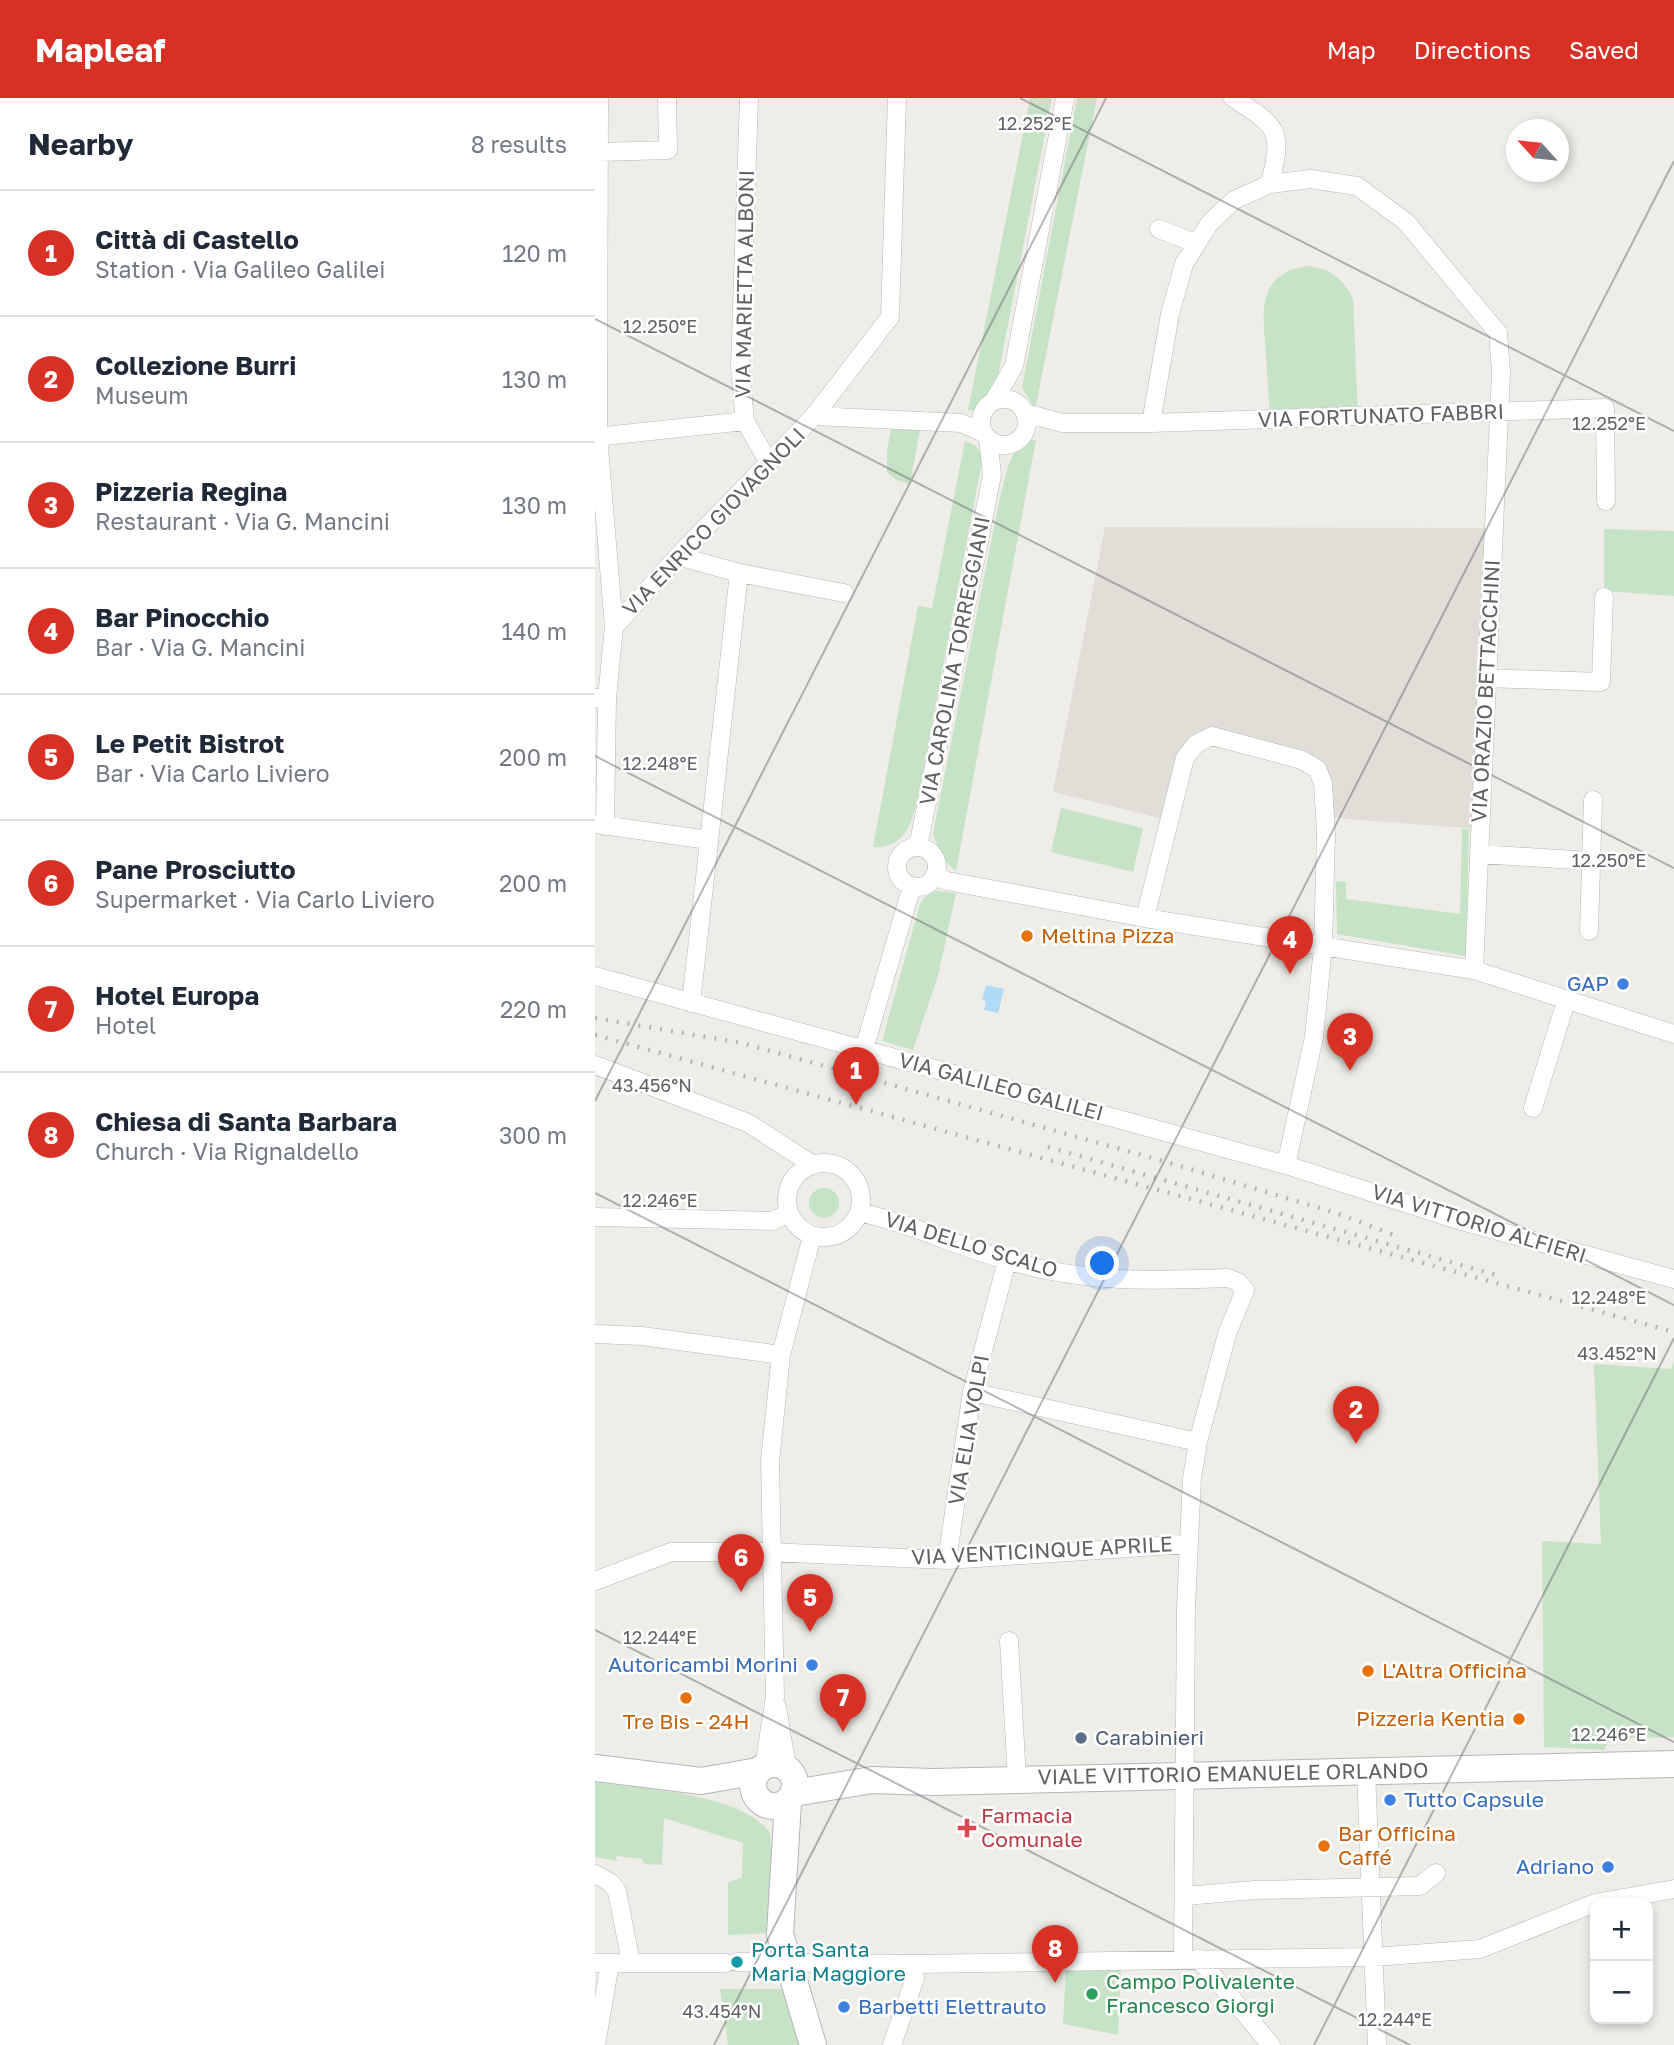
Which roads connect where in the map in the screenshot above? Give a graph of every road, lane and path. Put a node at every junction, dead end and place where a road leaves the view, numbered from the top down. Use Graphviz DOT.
graph roads {
  1 [pos="599,98"];
  2 [pos="667,98"];
  3 [pos="749,98"];
  4 [pos="897,98"];
  5 [pos="1065,98"];
  6 [pos="1233,98"];
  7 [pos="599,152"];
  8 [pos="1270,184"];
  9 [pos="1159,229"];
  10 [pos="1195,243"];
  11 [pos="1014,366"];
  12 [pos="988,407"];
  13 [pos="1023,409"];
  14 [pos="1499,413"];
  15 [pos="814,416"];
  16 [pos="745,421"];
  17 [pos="961,423"];
  18 [pos="1063,423"];
  19 [pos="1151,423"];
  20 [pos="986,436"];
  21 [pos="597,437"];
  22 [pos="1017,440"];
  23 [pos="769,463"];
  24 [pos="992,475"];
  25 [pos="1606,501"];
  26 [pos="678,556"];
  27 [pos="739,573"];
  28 [pos="844,593"];
  29 [pos="1604,597"];
  30 [pos="614,627"];
  31 [pos="1486,678"];
  32 [pos="601,698"];
  33 [pos="1593,800"];
  34 [pos="600,825"];
  35 [pos="708,840"];
  36 [pos="918,847"];
  37 [pos="1479,854"];
  38 [pos="1590,861"];
  39 [pos="934,876"];
  40 [pos="912,886"];
  41 [pos="1145,918"];
  42 [pos="1589,930"];
  43 [pos="1323,947"];
  44 [pos="1474,970"];
  45 [pos="595,976"];
  46 [pos="1566,1001"];
  47 [pos="691,1003"];
  48 [pos="1674,1034"];
  49 [pos="864,1049"];
  50 [pos="595,1065"];
  51 [pos="1533,1108"];
  52 [pos="813,1165"];
  53 [pos="1286,1165"];
  54 [pos="859,1212"];
  55 [pos="789,1213"];
  56 [pos="595,1217"];
  57 [pos="812,1236"];
  58 [pos="1007,1261"];
  59 [pos="1674,1279"];
  60 [pos="595,1334"];
  61 [pos="781,1355"];
  62 [pos="972,1392"];
  63 [pos="1198,1442"];
  64 [pos="1189,1544"];
  65 [pos="770,1552"];
  66 [pos="947,1560"];
  67 [pos="595,1581"];
  68 [pos="1009,1641"];
  69 [pos="1674,1764"];
  70 [pos="595,1768"];
  71 [pos="1366,1771"];
  72 [pos="1187,1775"];
  73 [pos="1017,1778"];
  74 [pos="776,1784"];
  75 [pos="1436,1873"];
  76 [pos="595,1874"];
  77 [pos="1370,1886"];
  78 [pos="1674,1889"];
  79 [pos="1185,1896"];
  80 [pos="1623,1898"];
  81 [pos="1590,1905"];
  82 [pos="1374,1957"];
  83 [pos="1191,1959"];
  84 [pos="788,1961"];
  85 [pos="602,1963"];
  86 [pos="631,1963"];
  87 [pos="915,1978"];
  88 [pos="598,2018"];
  89 [pos="596,2045"];
  90 [pos="813,2045"];
  91 [pos="891,2045"];
  92 [pos="1271,2045"];
  93 [pos="1377,2045"];
  1 -- 7 [label="street"];
  2 -- 7 [label="street"];
  3 -- 16 [label="street, VIA MARIETTA ALBONI"];
  4 -- 15 [label="street, VIA ENRICO GIOVAGNOLI"];
  5 -- 11 [label="street"];
  6 -- 8 [label="street"];
  7 -- 21 [label="street"];
  8 -- 10 [label="street, VIA ORAZIO BETTACCHINI"];
  8 -- 14 [label="street, VIA ORAZIO BETTACCHINI"];
  9 -- 10 [label="street"];
  10 -- 19 [label="street, VIA ORAZIO BETTACCHINI"];
  11 -- 12 [label="street"];
  11 -- 13 [label="street"];
  12 -- 13 [label="street"];
  12 -- 17 [label="street, VIA ENRICO GIOVAGNOLI"];
  12 -- 20 [label="street"];
  13 -- 18 [label="street, VIA FORTUNATO FABBRI"];
  13 -- 22 [label="street"];
  14 -- 19 [label="street, VIA FORTUNATO FABBRI"];
  14 -- 25 [label="street, VIA FORTUNATO FABBRI"];
  14 -- 31 [label="street, VIA ORAZIO BETTACCHINI"];
  15 -- 17 [label="street, VIA ENRICO GIOVAGNOLI"];
  15 -- 23 [label="street, VIA ENRICO GIOVAGNOLI"];
  16 -- 21 [label="street"];
  16 -- 23 [label="street, VIA MARIETTA ALBONI"];
  17 -- 20 [label="street, VIA ENRICO GIOVAGNOLI"];
  18 -- 19 [label="street, VIA FORTUNATO FABBRI"];
  18 -- 22 [label="street, VIA FORTUNATO FABBRI"];
  20 -- 22 [label="street"];
  20 -- 24 [label="street, VIA CAROLINA TORREGGIANI"];
  21 -- 30 [label="street"];
  22 -- 24 [label="street, VIA CAROLINA TORREGGIANI"];
  23 -- 26 [label="street, VIA ENRICO GIOVAGNOLI"];
  24 -- 36 [label="street, VIA CAROLINA TORREGGIANI"];
  26 -- 27 [label="street"];
  26 -- 30 [label="street, VIA ENRICO GIOVAGNOLI"];
  27 -- 28 [label="street"];
  27 -- 35 [label="street"];
  29 -- 31 [label="street"];
  30 -- 32 [label="street"];
  31 -- 37 [label="street, VIA ORAZIO BETTACCHINI"];
  32 -- 34 [label="street"];
  33 -- 38 [label="street"];
  34 -- 35 [label="street"];
  35 -- 47 [label="street"];
  36 -- 39 [label="street"];
  36 -- 40 [label="street"];
  37 -- 38 [label="street"];
  37 -- 44 [label="street, VIA ORAZIO BETTACCHINI"];
  38 -- 42 [label="street"];
  39 -- 40 [label="street"];
  39 -- 41 [label="street"];
  40 -- 49 [label="street"];
  41 -- 43 [label="street"];
  41 -- 43 [label="street"];
  43 -- 44 [label="street"];
  43 -- 53 [label="street"];
  44 -- 46 [label="street"];
  45 -- 47 [label="street, VIA GALILEO GALILEI"];
  46 -- 48 [label="street"];
  46 -- 51 [label="street"];
  47 -- 49 [label="street, VIA GALILEO GALILEI"];
  49 -- 53 [label="street, VIA GALILEO GALILEI"];
  50 -- 52 [label="street"];
  52 -- 54 [label="street"];
  52 -- 55 [label="street"];
  53 -- 59 [label="street, VIA VITTORIO ALFIERI"];
  54 -- 57 [label="street"];
  54 -- 58 [label="street, VIA DELLO SCALO"];
  55 -- 56 [label="street"];
  55 -- 57 [label="street"];
  57 -- 61 [label="street"];
  58 -- 62 [label="street, VIA ELIA VOLPI"];
  58 -- 63 [label="street, VIA DELLO SCALO"];
  60 -- 61 [label="street"];
  61 -- 65 [label="street"];
  62 -- 63 [label="street"];
  62 -- 66 [label="street, VIA ELIA VOLPI"];
  63 -- 64 [label="street"];
  64 -- 66 [label="street, VIA VENTICINQUE APRILE"];
  64 -- 72 [label="street"];
  65 -- 66 [label="street, VIA VENTICINQUE APRILE"];
  65 -- 67 [label="street, VIA VENTICINQUE APRILE"];
  65 -- 74 [label="street"];
  68 -- 73 [label="street"];
  69 -- 71 [label="main road, VIALE VITTORIO EMANUELE ORLANDO"];
  70 -- 74 [label="main road, VIALE VITTORIO EMANUELE ORLANDO"];
  71 -- 72 [label="main road, VIALE VITTORIO EMANUELE ORLANDO"];
  71 -- 77 [label="street"];
  72 -- 73 [label="main road, VIALE VITTORIO EMANUELE ORLANDO"];
  72 -- 79 [label="street"];
  73 -- 74 [label="main road, VIALE VITTORIO EMANUELE ORLANDO"];
  74 -- 84 [label="main road"];
  75 -- 77 [label="street"];
  76 -- 86 [label="street"];
  77 -- 79 [label="street"];
  77 -- 82 [label="street"];
  78 -- 80 [label="street"];
  79 -- 83 [label="street"];
  81 -- 82 [label="street"];
  82 -- 83 [label="street"];
  82 -- 93 [label="street"];
  83 -- 84 [label="street"];
  83 -- 92 [label="street"];
  84 -- 86 [label="street"];
  84 -- 90 [label="main road"];
  85 -- 86 [label="street"];
  85 -- 88 [label="street"];
  87 -- 91 [label="street"];
  88 -- 89 [label="street"];
}
